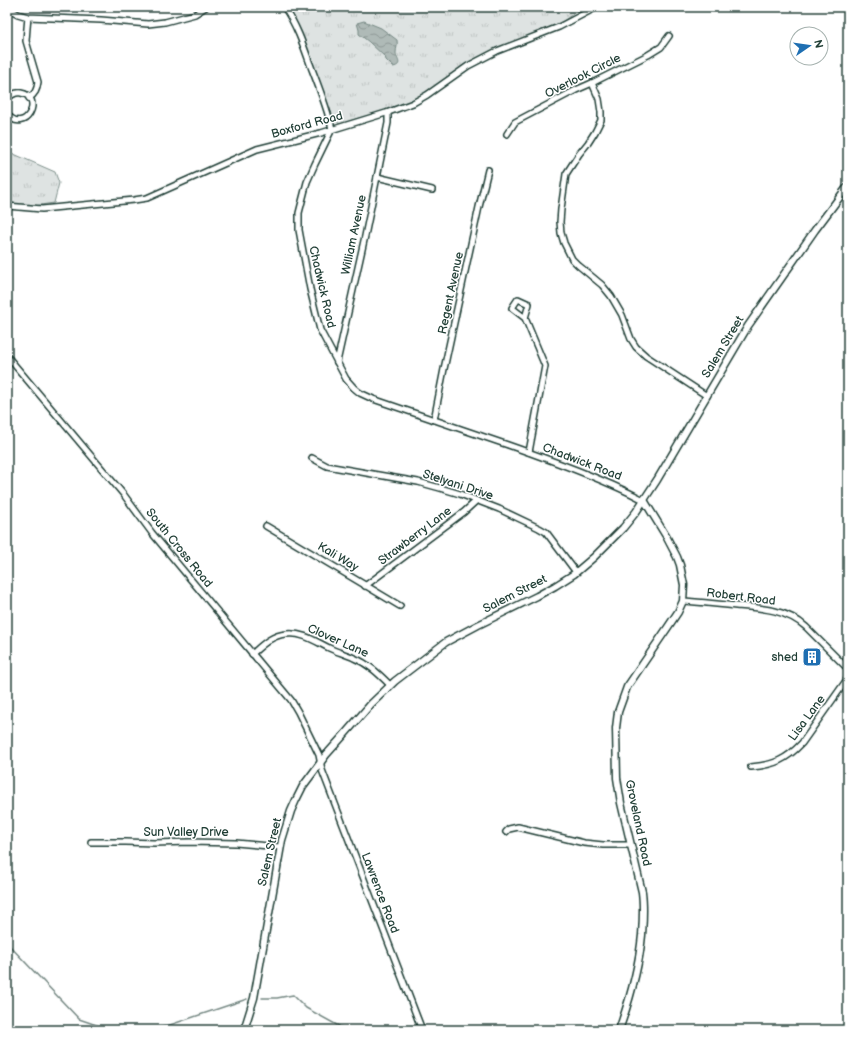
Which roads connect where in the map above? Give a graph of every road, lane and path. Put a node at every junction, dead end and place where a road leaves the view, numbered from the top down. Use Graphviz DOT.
graph roads {
  1 [pos="206,7"];
  2 [pos="284,7"];
  3 [pos="597,7"];
  4 [pos="7,8"];
  5 [pos="28,17"];
  6 [pos="669,36"];
  7 [pos="592,83"];
  8 [pos="29,98"];
  9 [pos="7,99"];
  10 [pos="388,113"];
  11 [pos="7,114"];
  12 [pos="332,129"];
  13 [pos="506,134"];
  14 [pos="488,170"];
  15 [pos="377,177"];
  16 [pos="848,186"];
  17 [pos="432,190"];
  18 [pos="7,206"];
  19 [pos="525,318"];
  20 [pos="7,356"];
  21 [pos="336,362"];
  22 [pos="707,396"];
  23 [pos="434,420"];
  24 [pos="529,452"];
  25 [pos="312,458"];
  26 [pos="476,500"];
  27 [pos="644,500"];
  28 [pos="266,526"];
  29 [pos="576,572"];
  30 [pos="365,586"];
  31 [pos="683,601"];
  32 [pos="400,606"];
  33 [pos="252,654"];
  34 [pos="848,669"];
  35 [pos="848,678"];
  36 [pos="390,685"];
  37 [pos="320,762"];
  38 [pos="751,767"];
  39 [pos="506,832"];
  40 [pos="91,842"];
  41 [pos="631,845"];
  42 [pos="280,847"];
  43 [pos="244,1030"];
  44 [pos="422,1030"];
  45 [pos="619,1030"];
  1 -- 5 [label="street"];
  2 -- 12 [label="street"];
  3 -- 10 [label="street, Boxford Road"];
  4 -- 5 [label="street"];
  5 -- 8 [label="street"];
  6 -- 7 [label="street, Overlook Circle"];
  7 -- 13 [label="street, Overlook Circle"];
  7 -- 22 [label="street"];
  8 -- 9 [label="street"];
  8 -- 11 [label="street"];
  10 -- 12 [label="street, Boxford Road"];
  10 -- 15 [label="street, William Avenue"];
  12 -- 18 [label="street, Boxford Road"];
  12 -- 21 [label="street, Chadwick Road"];
  14 -- 23 [label="street, Regent Avenue"];
  15 -- 17 [label="street"];
  15 -- 21 [label="street, William Avenue"];
  16 -- 22 [label="main road, Salem Street"];
  19 -- 24 [label="street"];
  20 -- 33 [label="street, South Cross Road"];
  21 -- 23 [label="street, Chadwick Road"];
  22 -- 27 [label="main road, Salem Street"];
  23 -- 24 [label="street, Chadwick Road"];
  24 -- 27 [label="street, Chadwick Road"];
  25 -- 26 [label="street, Stelyani Drive"];
  26 -- 29 [label="street, Stelyani Drive"];
  26 -- 30 [label="street, Strawberry Lane"];
  27 -- 29 [label="main road, Salem Street"];
  27 -- 31 [label="main road, Groveland Road"];
  28 -- 30 [label="street, Kali Way"];
  29 -- 36 [label="main road, Salem Street"];
  30 -- 32 [label="street, Kali Way"];
  31 -- 34 [label="street, Robert Road"];
  31 -- 41 [label="main road, Groveland Road"];
  33 -- 36 [label="street, Clover Lane"];
  33 -- 37 [label="street, South Cross Road"];
  35 -- 38 [label="street, Lisa Lane"];
  36 -- 37 [label="main road, Salem Street"];
  37 -- 42 [label="main road, Salem Street"];
  37 -- 44 [label="street, Lawrence Road"];
  39 -- 41 [label="street"];
  40 -- 42 [label="street, Sun Valley Drive"];
  41 -- 45 [label="main road, Groveland Road"];
  42 -- 43 [label="main road, Salem Street"];
}
